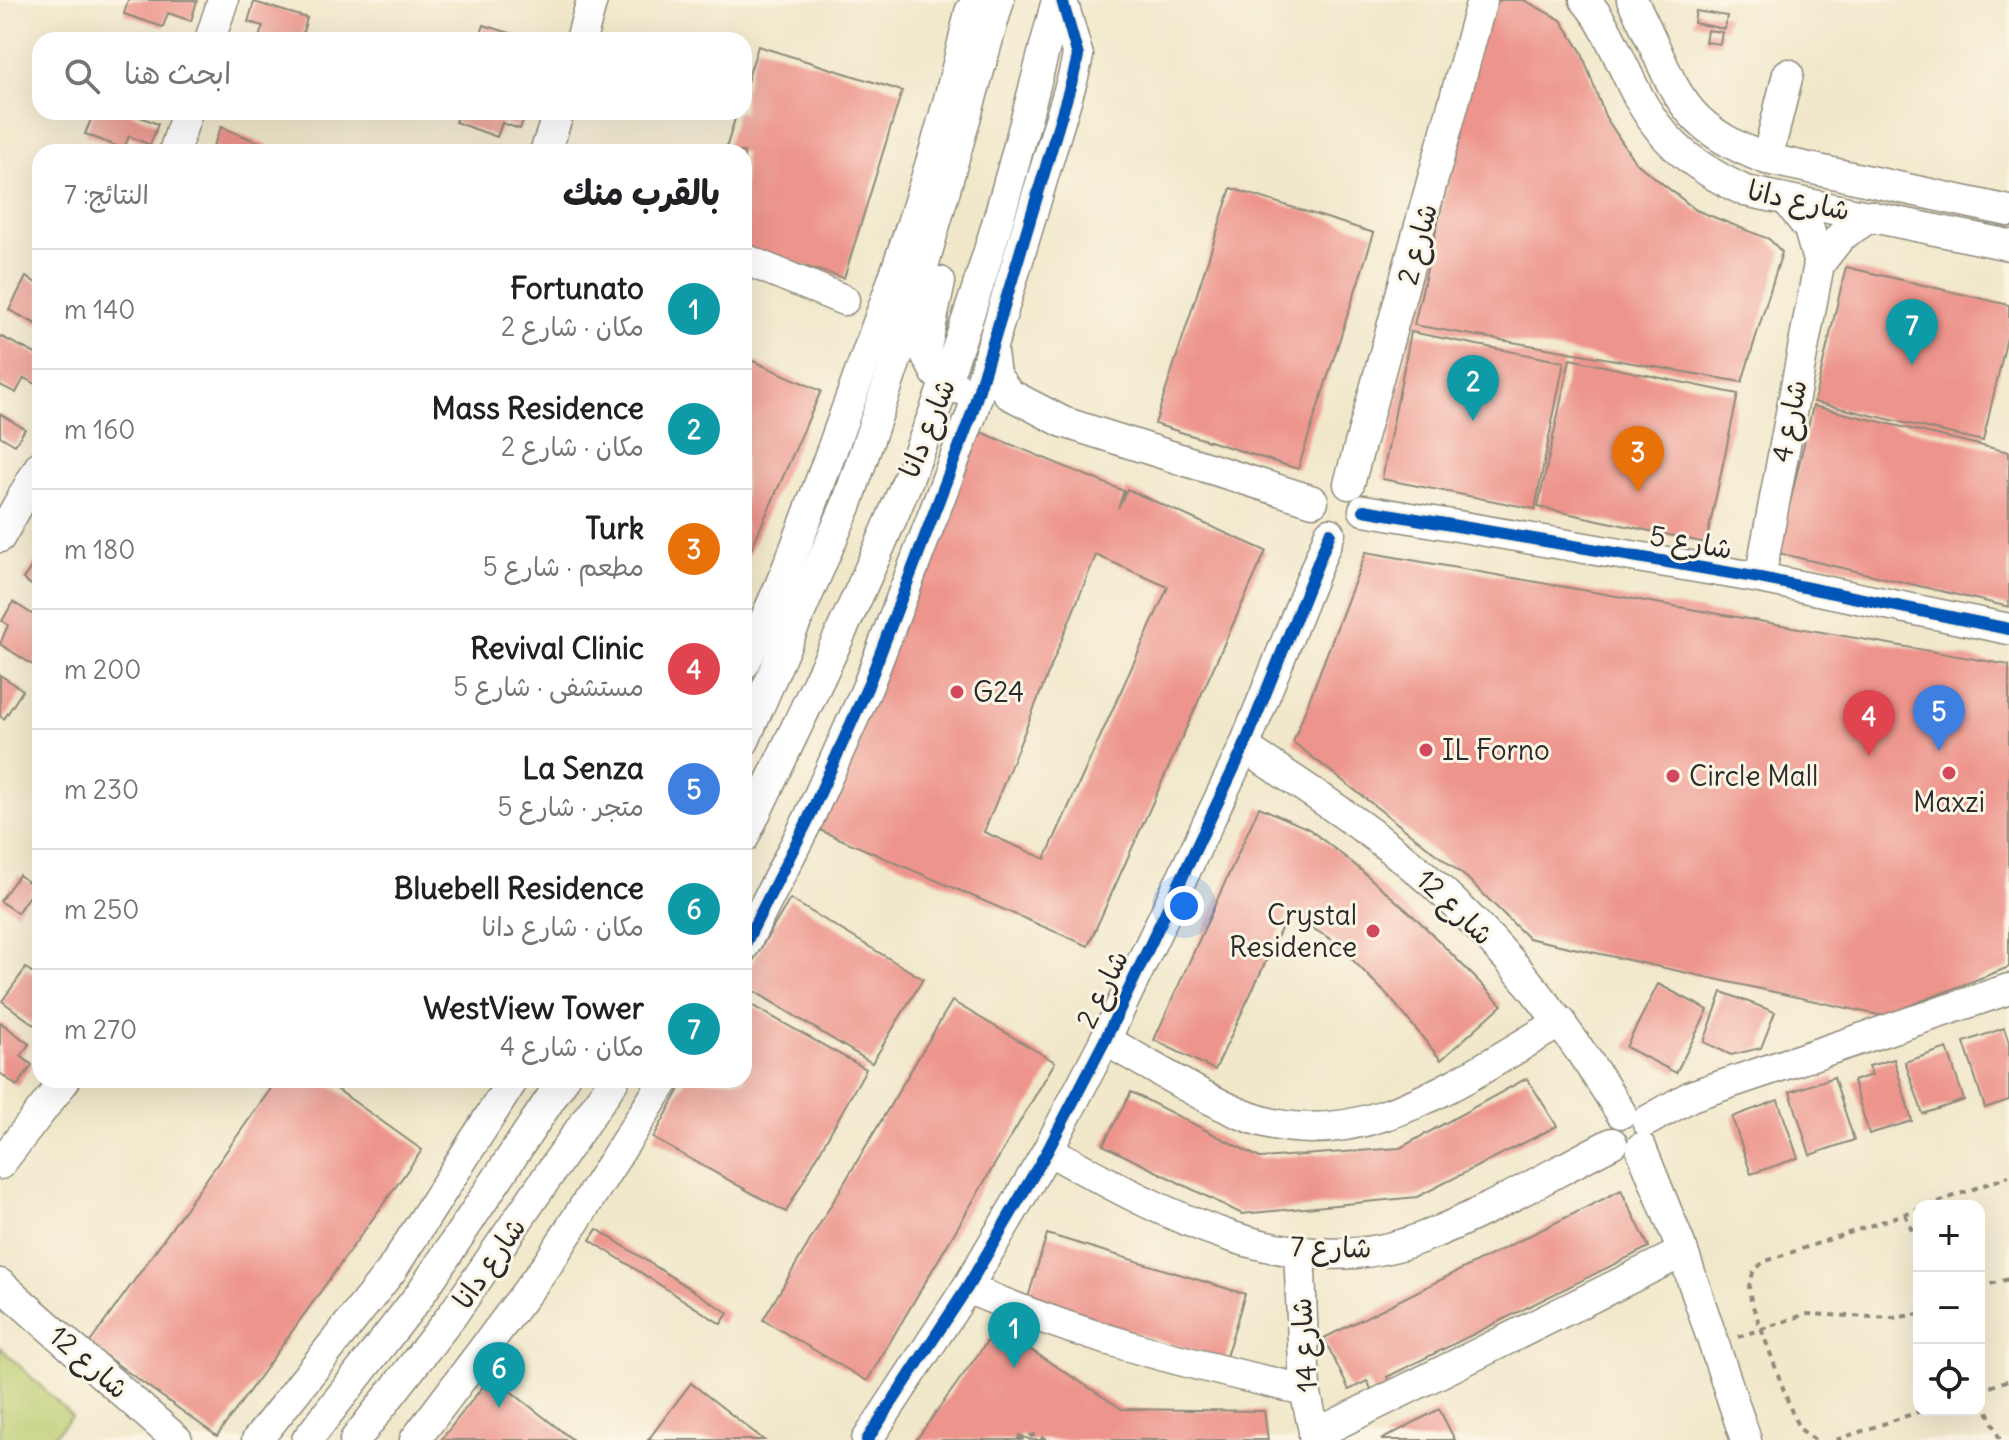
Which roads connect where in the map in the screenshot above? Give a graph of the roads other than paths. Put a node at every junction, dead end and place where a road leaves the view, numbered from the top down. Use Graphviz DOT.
graph roads {
  1 [pos="223,0"];
  2 [pos="592,0"];
  3 [pos="978,0"];
  4 [pos="999,0"];
  5 [pos="1059,0"];
  6 [pos="1585,0"];
  7 [pos="1632,0"];
  8 [pos="1480,1"];
  9 [pos="213,32"];
  10 [pos="583,32"];
  11 [pos="1788,74"];
  12 [pos="184,120"];
  13 [pos="556,120"];
  14 [pos="177,144"];
  15 [pos="548,144"];
  16 [pos="957,153"];
  17 [pos="1767,159"];
  18 [pos="1787,200"];
  19 [pos="2009,211"];
  20 [pos="1871,216"];
  21 [pos="2009,245"];
  22 [pos="752,262"];
  23 [pos="1819,264"];
  24 [pos="844,300"];
  25 [pos="992,351"];
  26 [pos="946,381"];
  27 [pos="977,400"];
  28 [pos="1063,422"];
  29 [pos="32,475"];
  30 [pos="1356,497"];
  31 [pos="9,500"];
  32 [pos="1313,501"];
  33 [pos="1330,533"];
  34 [pos="0,537"];
  35 [pos="1760,578"];
  36 [pos="865,579"];
  37 [pos="2009,629"];
  38 [pos="752,645"];
  39 [pos="867,688"];
  40 [pos="752,723"];
  41 [pos="1244,747"];
  42 [pos="752,820"];
  43 [pos="752,930"];
  44 [pos="2009,989"];
  45 [pos="1561,1022"];
  46 [pos="1105,1040"];
  47 [pos="59,1088"];
  48 [pos="508,1088"];
  49 [pos="558,1088"];
  50 [pos="608,1088"];
  51 [pos="660,1088"];
  52 [pos="1630,1131"];
  53 [pos="1048,1150"];
  54 [pos="0,1164"];
  55 [pos="1299,1249"];
  56 [pos="1683,1252"];
  57 [pos="0,1284"];
  58 [pos="967,1288"];
  59 [pos="1305,1390"];
  60 [pos="1315,1437"];
  61 [pos="177,1440"];
  62 [pos="257,1440"];
  63 [pos="307,1440"];
  64 [pos="355,1440"];
  65 [pos="415,1440"];
  66 [pos="867,1440"];
  67 [pos="1746,1440"];
  1 -- 9 [label="street"];
  2 -- 10 [label="street"];
  3 -- 38 [label="street"];
  4 -- 16 [label="street, شارع دانا"];
  5 -- 25 [label="street"];
  5 -- 26 [label="street, شارع دانا"];
  6 -- 18 [label="street, شارع دانا"];
  7 -- 17 [label="street, شارع دانا"];
  8 -- 30 [label="street, شارع 2"];
  11 -- 17 [label="street"];
  12 -- 14 [label="street"];
  13 -- 15 [label="street"];
  16 -- 26 [label="street"];
  16 -- 40 [label="street, شارع دانا"];
  17 -- 19 [label="street, شارع دانا"];
  18 -- 20 [label="street, شارع دانا"];
  18 -- 23 [label="street, شارع 4"];
  20 -- 21 [label="street, شارع دانا"];
  20 -- 23 [label="street, شارع 4"];
  22 -- 24 [label="street"];
  23 -- 35 [label="street, شارع 4"];
  25 -- 27 [label="street"];
  25 -- 28 [label="street"];
  26 -- 27 [label="street"];
  26 -- 36 [label="street, شارع دانا"];
  27 -- 28 [label="street"];
  27 -- 39 [label="street"];
  28 -- 32 [label="street"];
  29 -- 31 [label="street"];
  30 -- 32 [label="street"];
  30 -- 33 [label="street"];
  30 -- 35 [label="street, شارع 5"];
  31 -- 34 [label="street"];
  32 -- 33 [label="street"];
  33 -- 41 [label="street, شارع 2"];
  35 -- 37 [label="street, شارع 5"];
  36 -- 39 [label="street"];
  36 -- 42 [label="street, شارع دانا"];
  39 -- 43 [label="street"];
  41 -- 45 [label="street, شارع 12"];
  41 -- 46 [label="street, شارع 2"];
  44 -- 52 [label="street, شارع 7"];
  45 -- 46 [label="street"];
  45 -- 52 [label="street, شارع 12"];
  46 -- 53 [label="street, شارع 2"];
  47 -- 54 [label="street"];
  48 -- 62 [label="street"];
  49 -- 63 [label="street, شارع دانا"];
  50 -- 64 [label="street, شارع دانا"];
  51 -- 65 [label="street"];
  52 -- 55 [label="street, شارع 7"];
  52 -- 56 [label="street, شارع 12"];
  53 -- 55 [label="street, شارع 7"];
  53 -- 58 [label="street, شارع 2"];
  55 -- 59 [label="street, شارع 14"];
  56 -- 60 [label="street"];
  56 -- 67 [label="street, شارع 12"];
  57 -- 61 [label="street, شارع 12"];
  58 -- 59 [label="street"];
  58 -- 66 [label="street, شارع 2"];
  59 -- 60 [label="street, شارع 14"];
}
